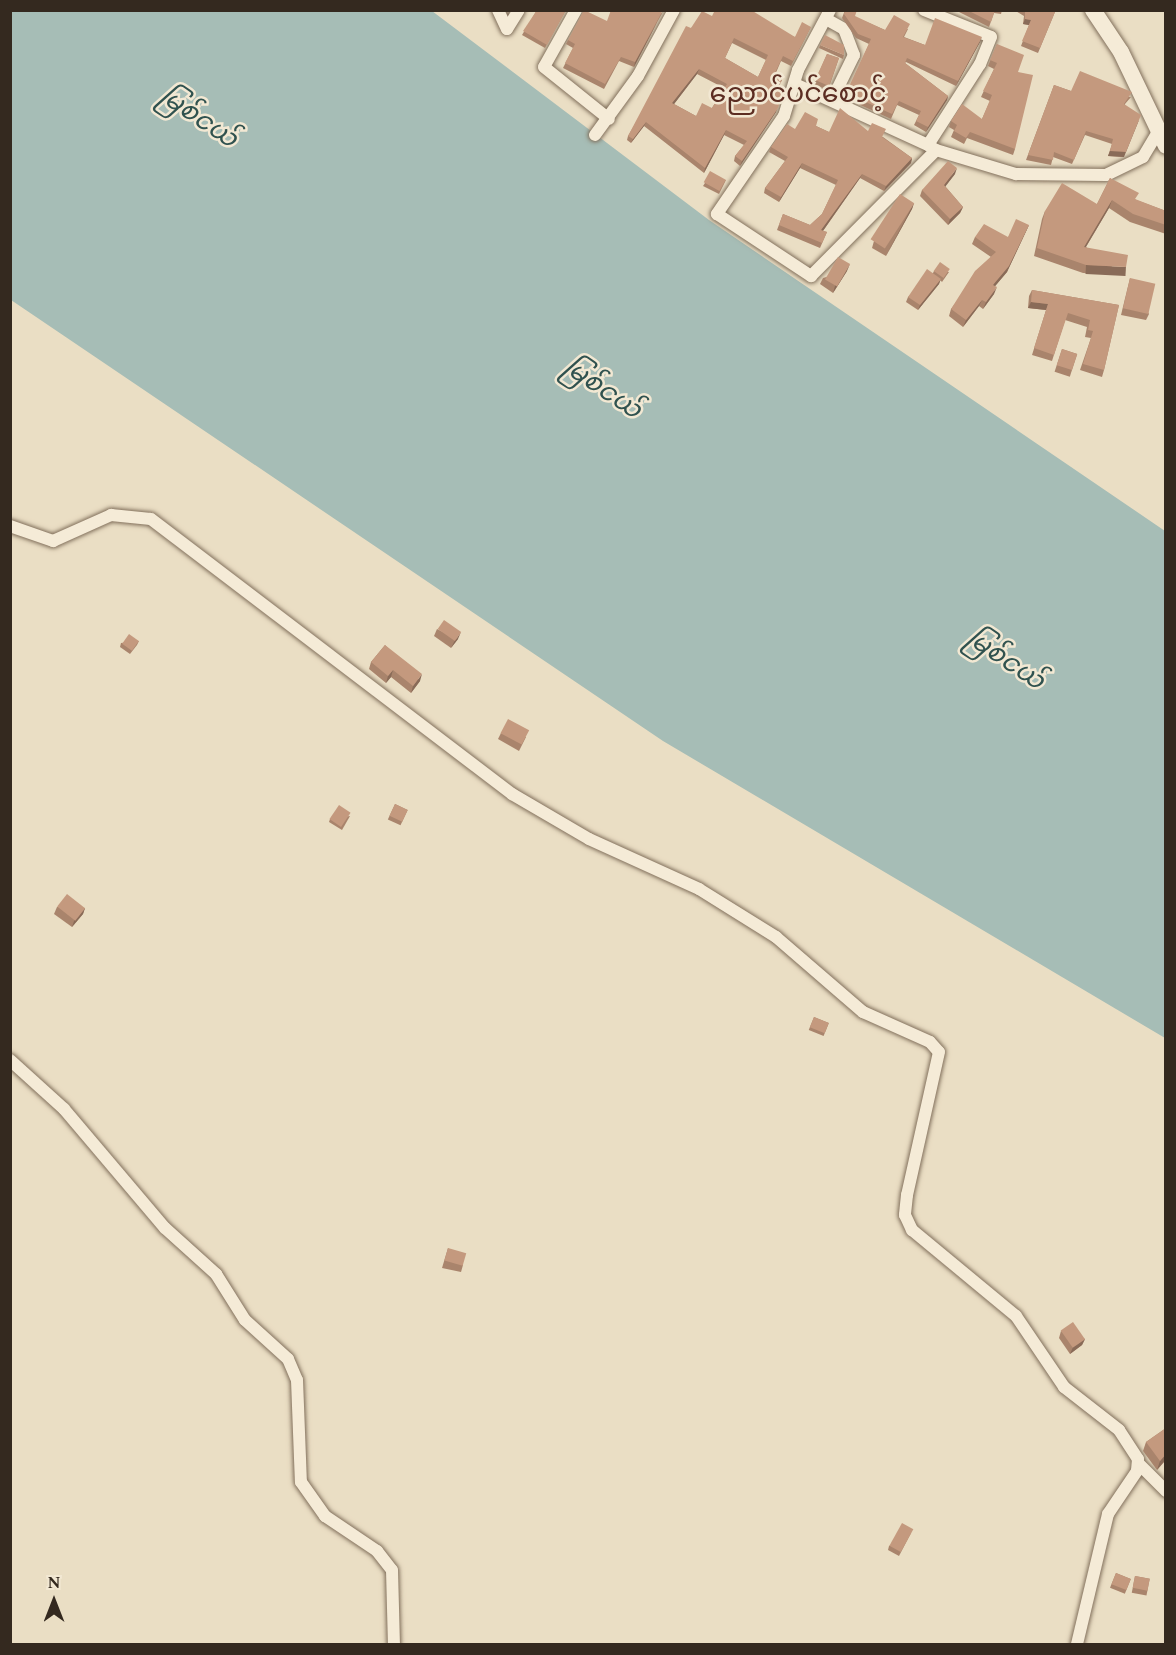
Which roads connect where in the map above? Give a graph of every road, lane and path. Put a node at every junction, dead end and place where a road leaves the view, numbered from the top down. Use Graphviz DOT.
graph roads {
  1 [pos="498,10"];
  2 [pos="519,10"];
  3 [pos="576,10"];
  4 [pos="674,10"];
  5 [pos="924,10"];
  6 [pos="1095,12"];
  7 [pos="828,15"];
  8 [pos="797,85"];
  9 [pos="832,100"];
  10 [pos="609,119"];
  11 [pos="596,135"];
  12 [pos="1161,141"];
  13 [pos="932,147"];
  14 [pos="10,526"];
  15 [pos="10,1060"];
  16 [pos="1138,1463"];
  17 [pos="1166,1491"];
  18 [pos="394,1644"];
  19 [pos="1077,1644"];
  1 -- 2 [label="street"];
  3 -- 10 [label="street"];
  4 -- 10 [label="street"];
  5 -- 13 [label="street"];
  6 -- 12 [label="street"];
  7 -- 8 [label="street"];
  7 -- 9 [label="street"];
  8 -- 9 [label="street"];
  8 -- 13 [label="street"];
  9 -- 13 [label="street"];
  10 -- 11 [label="street"];
  12 -- 13 [label="street"];
  14 -- 16 [label="street"];
  15 -- 18 [label="street"];
  16 -- 17 [label="street"];
  16 -- 19 [label="street"];
}
